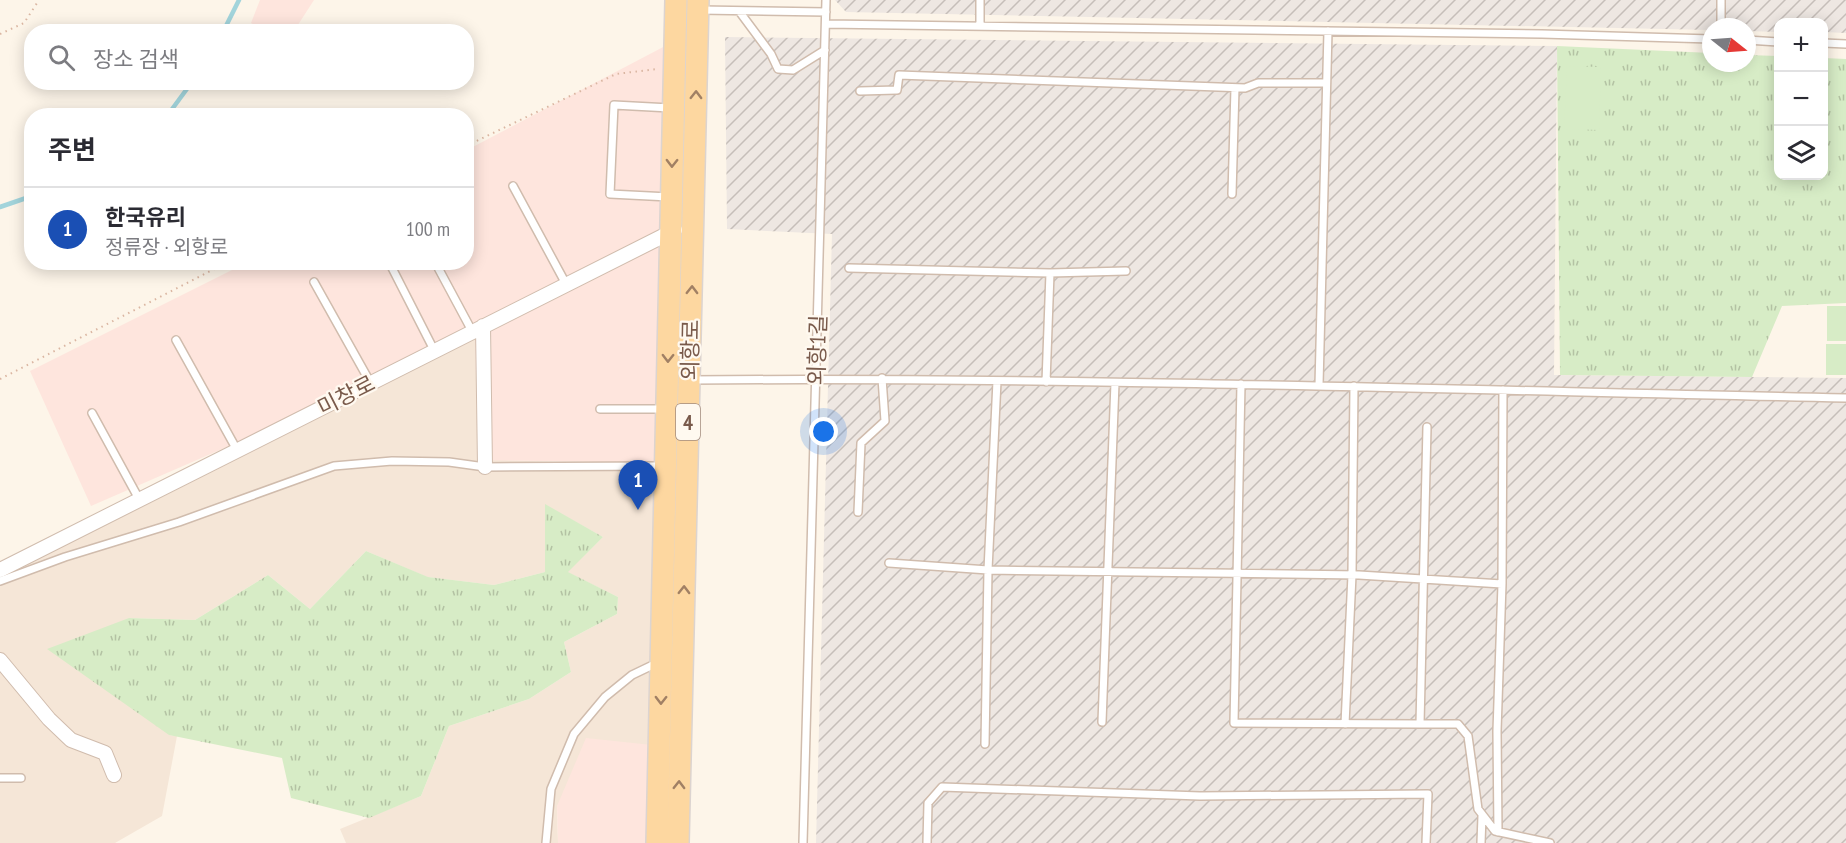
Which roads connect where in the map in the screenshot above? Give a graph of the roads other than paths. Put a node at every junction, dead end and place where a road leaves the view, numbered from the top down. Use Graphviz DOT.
graph roads {
  1 [pos="676,0"];
  2 [pos="826,0"];
  3 [pos="980,0"];
  4 [pos="1721,0"];
  5 [pos="698,5"];
  6 [pos="739,11"];
  7 [pos="826,12"];
  8 [pos="1721,18"];
  9 [pos="826,24"];
  10 [pos="980,26"];
  11 [pos="1328,31"];
  12 [pos="1702,39"];
  13 [pos="1756,41"];
  14 [pos="1774,42"];
  15 [pos="1828,43"];
  16 [pos="1846,44"];
  17 [pos="825,50"];
  18 [pos="1326,83"];
  19 [pos="1235,88"];
  20 [pos="860,91"];
  21 [pos="674,108"];
  22 [pos="513,186"];
  23 [pos="1232,194"];
  24 [pos="671,197"];
  25 [pos="693,222"];
  26 [pos="671,232"];
  27 [pos="849,268"];
  28 [pos="393,270"];
  29 [pos="440,270"];
  30 [pos="1126,271"];
  31 [pos="1050,273"];
  32 [pos="314,282"];
  33 [pos="566,284"];
  34 [pos="477,328"];
  35 [pos="176,340"];
  36 [pos="435,350"];
  37 [pos="882,378"];
  38 [pos="816,379"];
  39 [pos="690,380"];
  40 [pos="997,381"];
  41 [pos="370,382"];
  42 [pos="1046,382"];
  43 [pos="1115,383"];
  44 [pos="1242,384"];
  45 [pos="1319,385"];
  46 [pos="1354,386"];
  47 [pos="1503,390"];
  48 [pos="1846,398"];
  49 [pos="600,409"];
  50 [pos="668,409"];
  51 [pos="92,413"];
  52 [pos="1427,427"];
  53 [pos="237,450"];
  54 [pos="485,466"];
  55 [pos="666,466"];
  56 [pos="139,500"];
  57 [pos="858,512"];
  58 [pos="889,563"];
  59 [pos="0,570"];
  60 [pos="988,570"];
  61 [pos="1109,571"];
  62 [pos="1238,574"];
  63 [pos="1352,575"];
  64 [pos="1424,579"];
  65 [pos="0,581"];
  66 [pos="1502,584"];
  67 [pos="0,660"];
  68 [pos="662,660"];
  69 [pos="1102,722"];
  70 [pos="1345,724"];
  71 [pos="1420,724"];
  72 [pos="985,744"];
  73 [pos="114,775"];
  74 [pos="0,778"];
  75 [pos="21,778"];
  76 [pos="1482,815"];
  77 [pos="1498,832"];
  78 [pos="546,843"];
  79 [pos="657,843"];
  80 [pos="678,843"];
  81 [pos="803,843"];
  82 [pos="927,843"];
  83 [pos="1426,843"];
  84 [pos="1481,843"];
  85 [pos="1550,843"];
  1 -- 21 [label="main road, 외항로 / 4"];
  2 -- 7 [label="lane, 외항1길"];
  3 -- 10 [label="lane"];
  4 -- 8 [label="lane"];
  5 -- 6 [label="lane"];
  25 -- 5 [label="main road, 외항로 / 4, one-way"];
  6 -- 7 [label="lane"];
  6 -- 17 [label="lane"];
  7 -- 9 [label="lane, 외항1길"];
  9 -- 10 [label="lane"];
  9 -- 17 [label="lane, 외항1길"];
  10 -- 11 [label="lane"];
  11 -- 12 [label="lane"];
  11 -- 18 [label="lane"];
  13 -- 14 [label="lane"];
  15 -- 16 [label="lane"];
  17 -- 38 [label="lane, 외항1길"];
  18 -- 19 [label="lane"];
  18 -- 45 [label="lane"];
  19 -- 20 [label="lane"];
  19 -- 23 [label="lane"];
  21 -- 24 [label="main road, 외항로 / 4, one-way"];
  21 -- 24 [label="lane"];
  22 -- 33 [label="lane"];
  24 -- 26 [label="main road, 외항로 / 4"];
  25 -- 26 [label="street, 미창로"];
  39 -- 25 [label="main road, 외항로 / 4, one-way"];
  26 -- 33 [label="street, 미창로"];
  26 -- 50 [label="main road, 외항로 / 4, one-way"];
  27 -- 31 [label="lane"];
  28 -- 36 [label="lane"];
  29 -- 34 [label="lane"];
  30 -- 31 [label="lane"];
  31 -- 42 [label="lane"];
  32 -- 41 [label="lane"];
  33 -- 34 [label="street, 미창로"];
  34 -- 36 [label="street, 미창로"];
  34 -- 54 [label="street"];
  35 -- 53 [label="lane"];
  36 -- 41 [label="street, 미창로"];
  37 -- 38 [label="lane"];
  37 -- 40 [label="lane"];
  37 -- 57 [label="lane"];
  38 -- 39 [label="lane"];
  38 -- 81 [label="lane, 외항1길"];
  80 -- 39 [label="main road, 외항로 / 4, one-way"];
  40 -- 42 [label="lane"];
  40 -- 60 [label="lane"];
  41 -- 53 [label="street, 미창로"];
  42 -- 43 [label="lane"];
  43 -- 44 [label="lane"];
  43 -- 61 [label="lane"];
  44 -- 45 [label="lane"];
  44 -- 62 [label="lane"];
  45 -- 46 [label="lane"];
  46 -- 47 [label="lane"];
  46 -- 63 [label="lane"];
  47 -- 48 [label="lane"];
  47 -- 66 [label="lane"];
  49 -- 50 [label="lane"];
  50 -- 55 [label="main road, 외항로 / 4"];
  51 -- 56 [label="lane"];
  52 -- 64 [label="lane"];
  53 -- 56 [label="street, 미창로"];
  54 -- 55 [label="lane"];
  54 -- 65 [label="lane"];
  55 -- 68 [label="main road, 외항로 / 4"];
  56 -- 59 [label="street, 미창로"];
  58 -- 60 [label="lane"];
  60 -- 61 [label="lane"];
  60 -- 72 [label="lane"];
  61 -- 62 [label="lane"];
  61 -- 69 [label="lane"];
  62 -- 63 [label="lane"];
  62 -- 70 [label="lane"];
  63 -- 64 [label="lane"];
  63 -- 70 [label="lane"];
  64 -- 66 [label="lane"];
  64 -- 71 [label="lane"];
  66 -- 77 [label="lane"];
  67 -- 73 [label="street"];
  68 -- 78 [label="lane"];
  68 -- 79 [label="main road, 외항로 / 4, one-way"];
  70 -- 71 [label="lane"];
  71 -- 76 [label="lane"];
  74 -- 75 [label="lane"];
  76 -- 77 [label="lane"];
  76 -- 84 [label="lane"];
  77 -- 85 [label="lane"];
  82 -- 83 [label="lane"];
}
